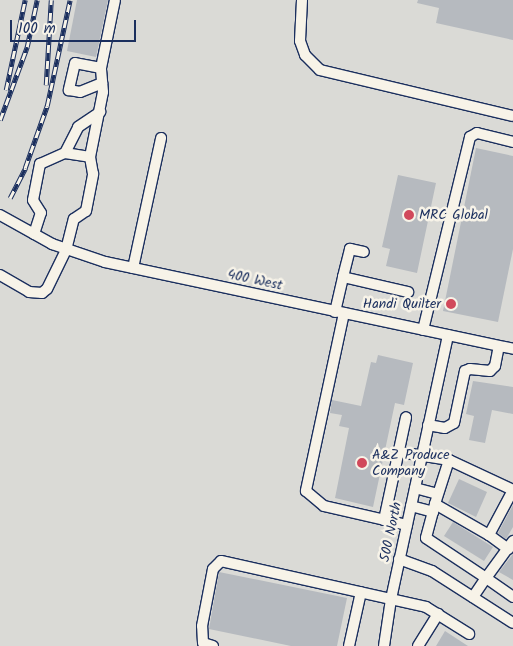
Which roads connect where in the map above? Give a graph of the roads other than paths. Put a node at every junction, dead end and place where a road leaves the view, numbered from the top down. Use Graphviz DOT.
graph roads {
  1 [pos="115,0"];
  2 [pos="302,0"];
  3 [pos="101,68"];
  4 [pos="102,82"];
  5 [pos="100,112"];
  6 [pos="513,116"];
  7 [pos="161,138"];
  8 [pos="513,142"];
  9 [pos="65,153"];
  10 [pos="90,158"];
  11 [pos="0,214"];
  12 [pos="34,234"];
  13 [pos="66,250"];
  14 [pos="364,252"];
  15 [pos="133,268"];
  16 [pos="0,275"];
  17 [pos="343,277"];
  18 [pos="408,292"];
  19 [pos="340,312"];
  20 [pos="423,330"];
  21 [pos="448,336"];
  22 [pos="499,346"];
  23 [pos="513,350"];
  24 [pos="406,417"];
  25 [pos="428,425"];
  26 [pos="399,452"];
  27 [pos="422,455"];
  28 [pos="449,460"];
  29 [pos="415,488"];
  30 [pos="513,490"];
  31 [pos="435,503"];
  32 [pos="411,506"];
  33 [pos="384,520"];
  34 [pos="407,525"];
  35 [pos="489,535"];
  36 [pos="510,545"];
  37 [pos="399,559"];
  38 [pos="486,578"];
  39 [pos="361,592"];
  40 [pos="473,597"];
  41 [pos="513,598"];
  42 [pos="391,599"];
  43 [pos="438,614"];
  44 [pos="513,623"];
  45 [pos="469,634"];
  46 [pos="213,646"];
  47 [pos="349,646"];
  48 [pos="384,646"];
  49 [pos="418,646"];
  1 -- 3 [label="street"];
  2 -- 6 [label="street"];
  3 -- 4 [label="street"];
  3 -- 4 [label="street"];
  4 -- 5 [label="street"];
  5 -- 9 [label="street"];
  5 -- 10 [label="street"];
  7 -- 15 [label="street"];
  8 -- 20 [label="street"];
  9 -- 10 [label="street"];
  9 -- 12 [label="street"];
  10 -- 13 [label="street"];
  11 -- 12 [label="street, 400 West"];
  12 -- 13 [label="street, 400 West"];
  13 -- 15 [label="street, 400 West"];
  13 -- 16 [label="street"];
  14 -- 17 [label="street"];
  15 -- 19 [label="street, 400 West"];
  17 -- 18 [label="street"];
  17 -- 19 [label="street"];
  19 -- 20 [label="street, 400 West"];
  19 -- 33 [label="street"];
  20 -- 21 [label="street, 400 West"];
  21 -- 22 [label="street, 400 West"];
  21 -- 25 [label="street, 500 North"];
  22 -- 23 [label="street, 400 West"];
  22 -- 25 [label="street"];
  24 -- 26 [label="street"];
  25 -- 27 [label="street, 500 North"];
  26 -- 27 [label="street"];
  26 -- 33 [label="street"];
  27 -- 28 [label="street"];
  27 -- 29 [label="street, 500 North"];
  28 -- 30 [label="street"];
  28 -- 31 [label="street"];
  29 -- 31 [label="street"];
  29 -- 32 [label="street, 500 North"];
  30 -- 35 [label="street"];
  31 -- 32 [label="street"];
  31 -- 35 [label="street"];
  31 -- 38 [label="street"];
  32 -- 34 [label="street, 500 North"];
  33 -- 34 [label="street"];
  34 -- 37 [label="street, 500 North"];
  35 -- 36 [label="street"];
  36 -- 38 [label="street"];
  37 -- 40 [label="street"];
  37 -- 42 [label="street, 500 North"];
  38 -- 40 [label="street"];
  38 -- 41 [label="street"];
  39 -- 42 [label="street"];
  39 -- 46 [label="street"];
  39 -- 47 [label="street"];
  40 -- 44 [label="street"];
  42 -- 43 [label="street"];
  42 -- 48 [label="street, 500 North"];
  43 -- 45 [label="street"];
  43 -- 49 [label="street"];
}
